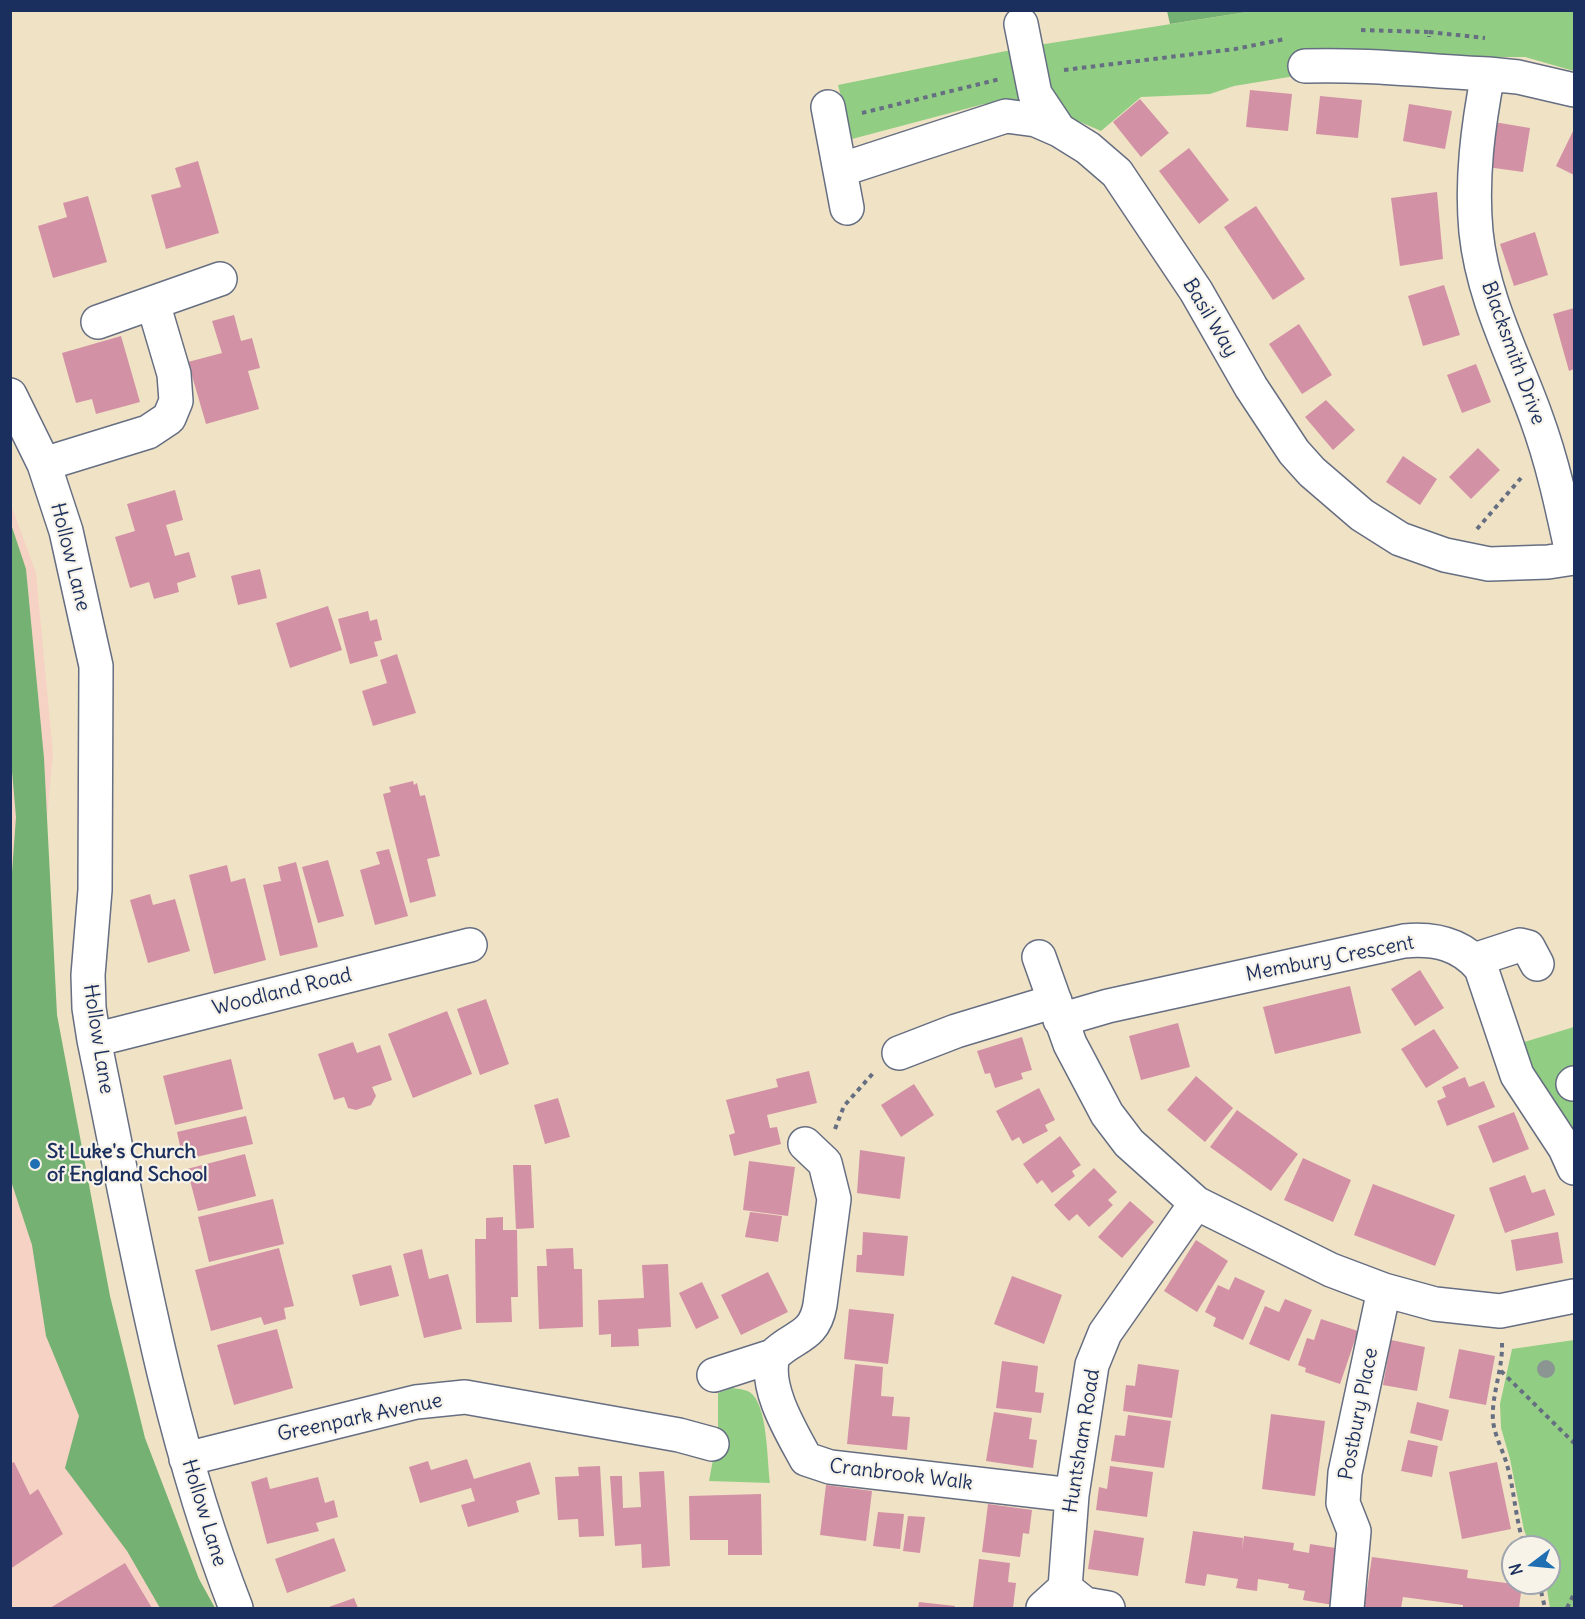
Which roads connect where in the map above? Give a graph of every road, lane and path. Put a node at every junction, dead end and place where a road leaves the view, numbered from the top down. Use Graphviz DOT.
graph roads {
  1 [pos="1021,24"];
  2 [pos="1349,31"];
  3 [pos="1299,52"];
  4 [pos="1430,71"];
  5 [pos="1488,74"];
  6 [pos="1030,75"];
  7 [pos="1575,90"];
  8 [pos="828,114"];
  9 [pos="1059,130"];
  10 [pos="840,170"];
  11 [pos="847,208"];
  12 [pos="220,279"];
  13 [pos="153,303"];
  14 [pos="98,322"];
  15 [pos="10,395"];
  16 [pos="1546,450"];
  17 [pos="44,464"];
  18 [pos="1453,557"];
  19 [pos="1574,558"];
  20 [pos="470,945"];
  21 [pos="1040,957"];
  22 [pos="1474,960"];
  23 [pos="1537,964"];
  24 [pos="1058,1011"];
  25 [pos="94,1040"];
  26 [pos="899,1053"];
  27 [pos="815,1154"];
  28 [pos="1575,1168"];
  29 [pos="1196,1203"];
  30 [pos="1384,1290"];
  31 [pos="1575,1296"];
  32 [pos="1500,1311"];
  33 [pos="772,1356"];
  34 [pos="1501,1371"];
  35 [pos="714,1376"];
  36 [pos="1575,1443"];
  37 [pos="712,1444"];
  38 [pos="186,1459"];
  39 [pos="1072,1495"];
  40 [pos="1521,1535"];
  41 [pos="1575,1594"];
  42 [pos="1054,1598"];
  43 [pos="236,1608"];
  44 [pos="1108,1608"];
  45 [pos="1347,1608"];
  46 [pos="1567,1608"];
  1 -- 6 [label="street"];
  2 -- 4 [label="path"];
  3 -- 4 [label="street"];
  3 -- 6 [label="path"];
  4 -- 5 [label="street"];
  5 -- 7 [label="street"];
  5 -- 16 [label="street, Blacksmith Drive"];
  6 -- 8 [label="path"];
  6 -- 9 [label="street"];
  8 -- 10 [label="street"];
  9 -- 10 [label="street, Basil Way"];
  9 -- 18 [label="street, Basil Way"];
  10 -- 11 [label="street"];
  12 -- 13 [label="street"];
  13 -- 14 [label="street"];
  13 -- 17 [label="street"];
  15 -- 17 [label="street, Hollow Lane"];
  16 -- 18 [label="path"];
  16 -- 19 [label="street, Blacksmith Drive"];
  17 -- 25 [label="street, Hollow Lane"];
  18 -- 19 [label="street, Basil Way"];
  20 -- 25 [label="street, Woodland Road"];
  21 -- 24 [label="street"];
  22 -- 23 [label="street"];
  22 -- 24 [label="street, Membury Crescent"];
  22 -- 28 [label="street"];
  24 -- 26 [label="street"];
  24 -- 29 [label="street"];
  25 -- 38 [label="street, Hollow Lane"];
  26 -- 27 [label="path"];
  27 -- 33 [label="street"];
  29 -- 30 [label="street"];
  29 -- 39 [label="street, Huntsham Road"];
  30 -- 32 [label="street"];
  30 -- 45 [label="street, Postbury Place"];
  31 -- 32 [label="street"];
  32 -- 34 [label="path"];
  33 -- 35 [label="street"];
  33 -- 39 [label="street, Cranbrook Walk"];
  34 -- 36 [label="path"];
  34 -- 40 [label="path"];
  37 -- 38 [label="street, Greenpark Avenue"];
  38 -- 43 [label="street, Hollow Lane"];
  39 -- 42 [label="street, Huntsham Road"];
  41 -- 46 [label="path"];
  42 -- 44 [label="street, Huntsham Road"];
}
